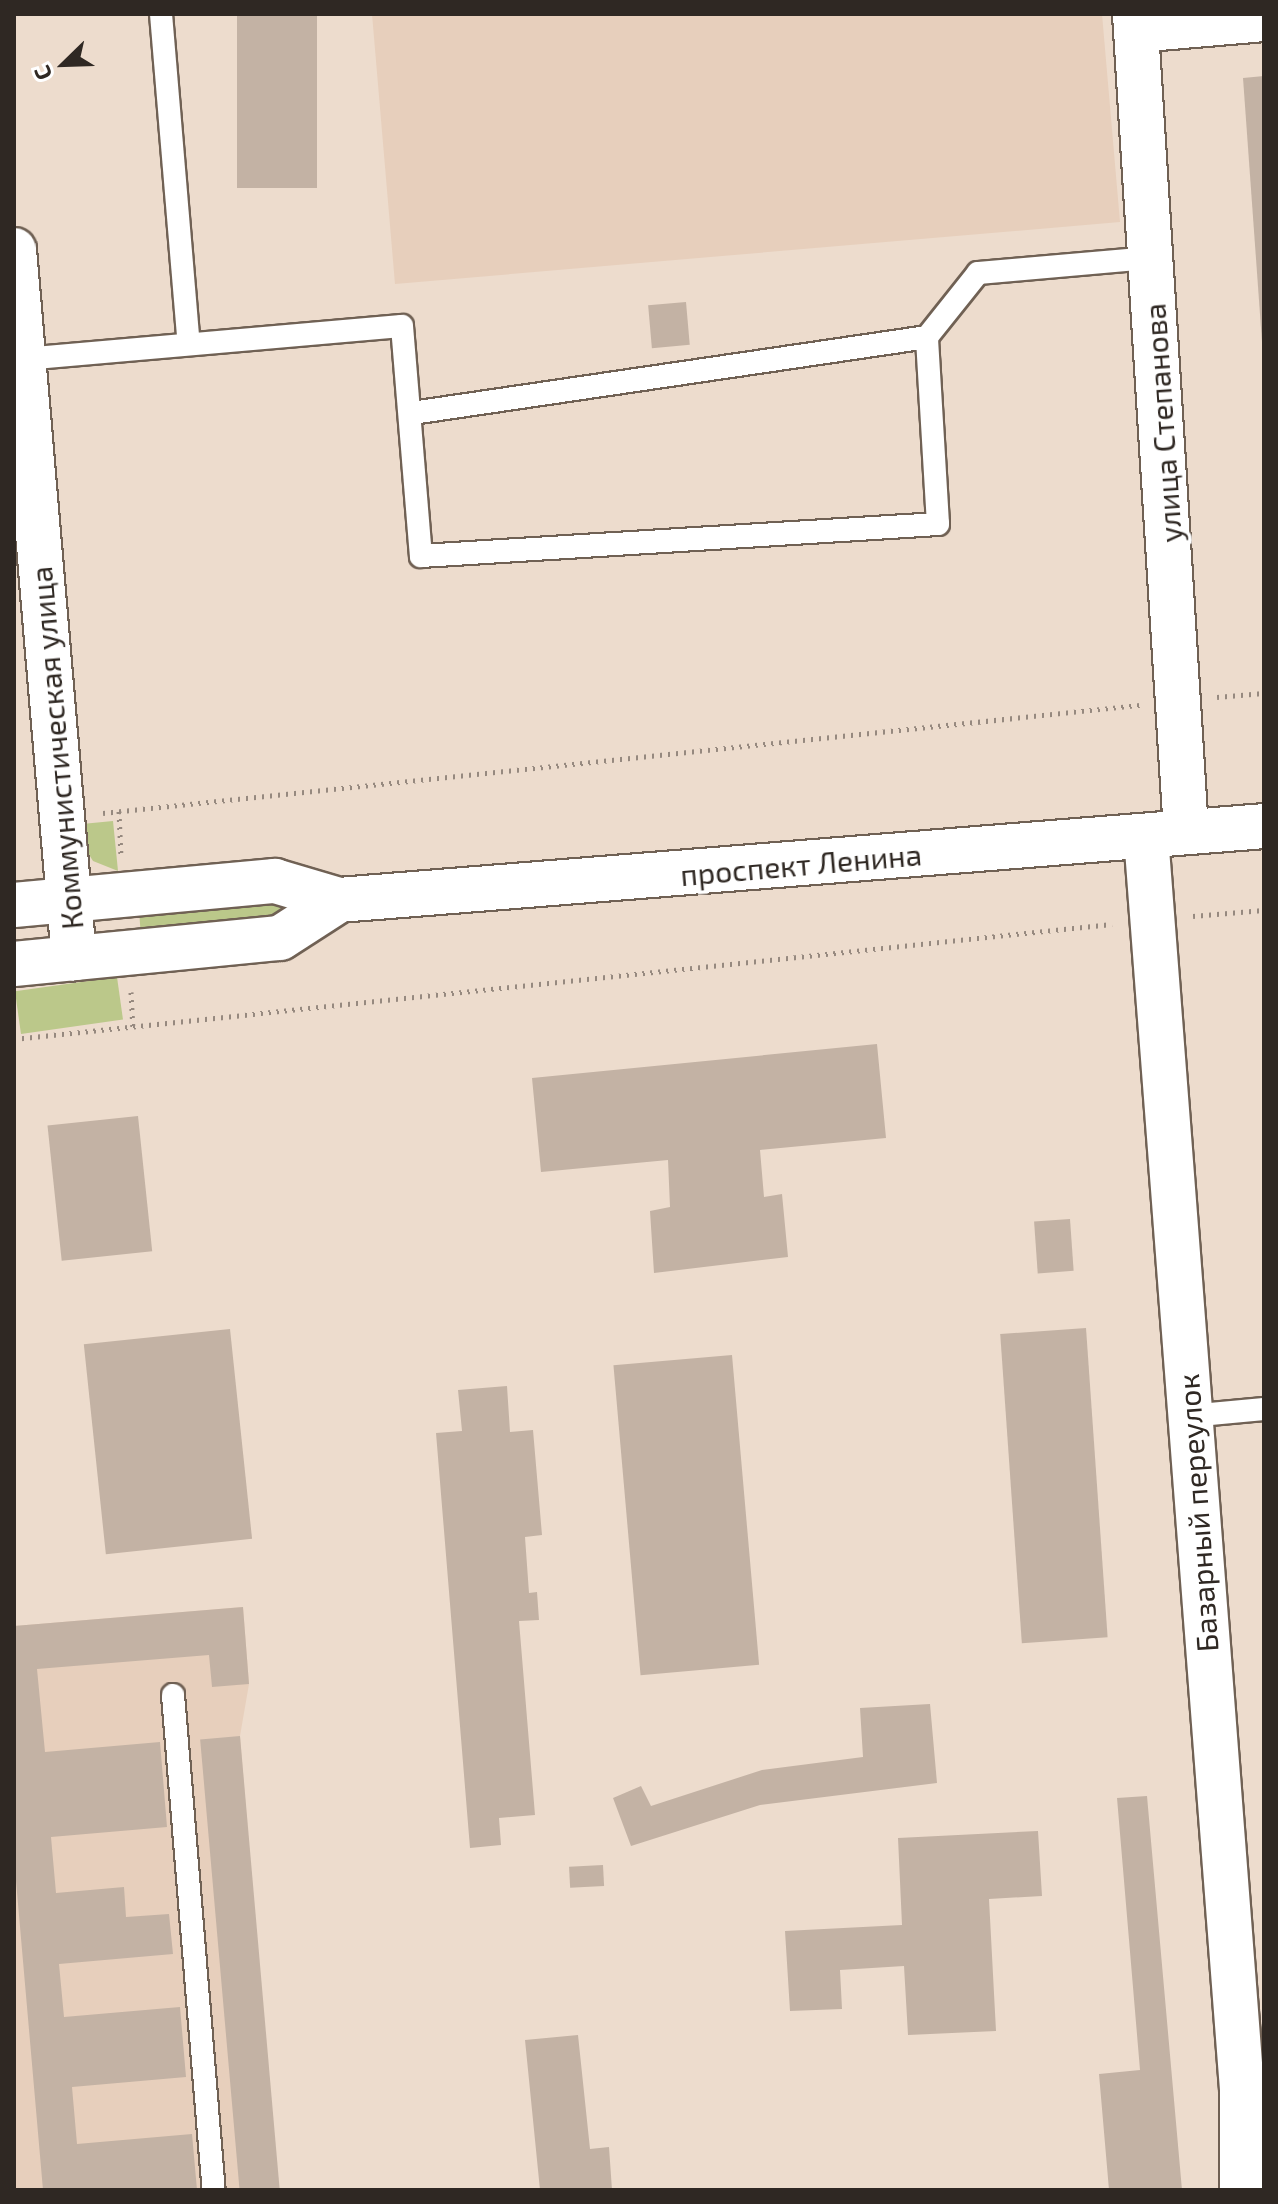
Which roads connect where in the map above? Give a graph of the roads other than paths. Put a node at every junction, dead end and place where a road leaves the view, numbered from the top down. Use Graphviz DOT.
graph roads {
  1 [pos="161,14"];
  2 [pos="1264,19"];
  3 [pos="1136,22"];
  4 [pos="14,250"];
  5 [pos="1151,258"];
  6 [pos="927,337"];
  7 [pos="189,344"];
  8 [pos="23,359"];
  9 [pos="412,413"];
  10 [pos="1264,826"];
  11 [pos="1166,834"];
  12 [pos="69,900"];
  13 [pos="339,900"];
  14 [pos="14,905"];
  15 [pos="74,958"];
  16 [pos="14,964"];
  17 [pos="1264,1409"];
  18 [pos="1189,1416"];
  19 [pos="173,1695"];
  20 [pos="1253,2088"];
  21 [pos="214,2190"];
  22 [pos="1242,2190"];
  1 -- 7 [label="lane"];
  2 -- 3 [label="street"];
  3 -- 5 [label="street, улица Степанова"];
  4 -- 8 [label="street, Коммунистическая улица"];
  5 -- 6 [label="lane"];
  5 -- 11 [label="street, улица Степанова"];
  6 -- 9 [label="lane"];
  6 -- 9 [label="lane"];
  7 -- 8 [label="lane"];
  7 -- 9 [label="lane"];
  8 -- 12 [label="street, Коммунистическая улица"];
  10 -- 11 [label="street, проспект Ленина"];
  11 -- 13 [label="street, проспект Ленина"];
  11 -- 18 [label="street, Базарный переулок"];
  12 -- 13 [label="street, проспект Ленина"];
  12 -- 14 [label="street, проспект Ленина"];
  12 -- 15 [label="street, Коммунистическая улица"];
  13 -- 15 [label="street, проспект Ленина"];
  15 -- 16 [label="street, проспект Ленина"];
  17 -- 18 [label="lane"];
  18 -- 20 [label="street, Базарный переулок"];
  19 -- 21 [label="lane"];
  20 -- 22 [label="street, Базарный переулок"];
}
